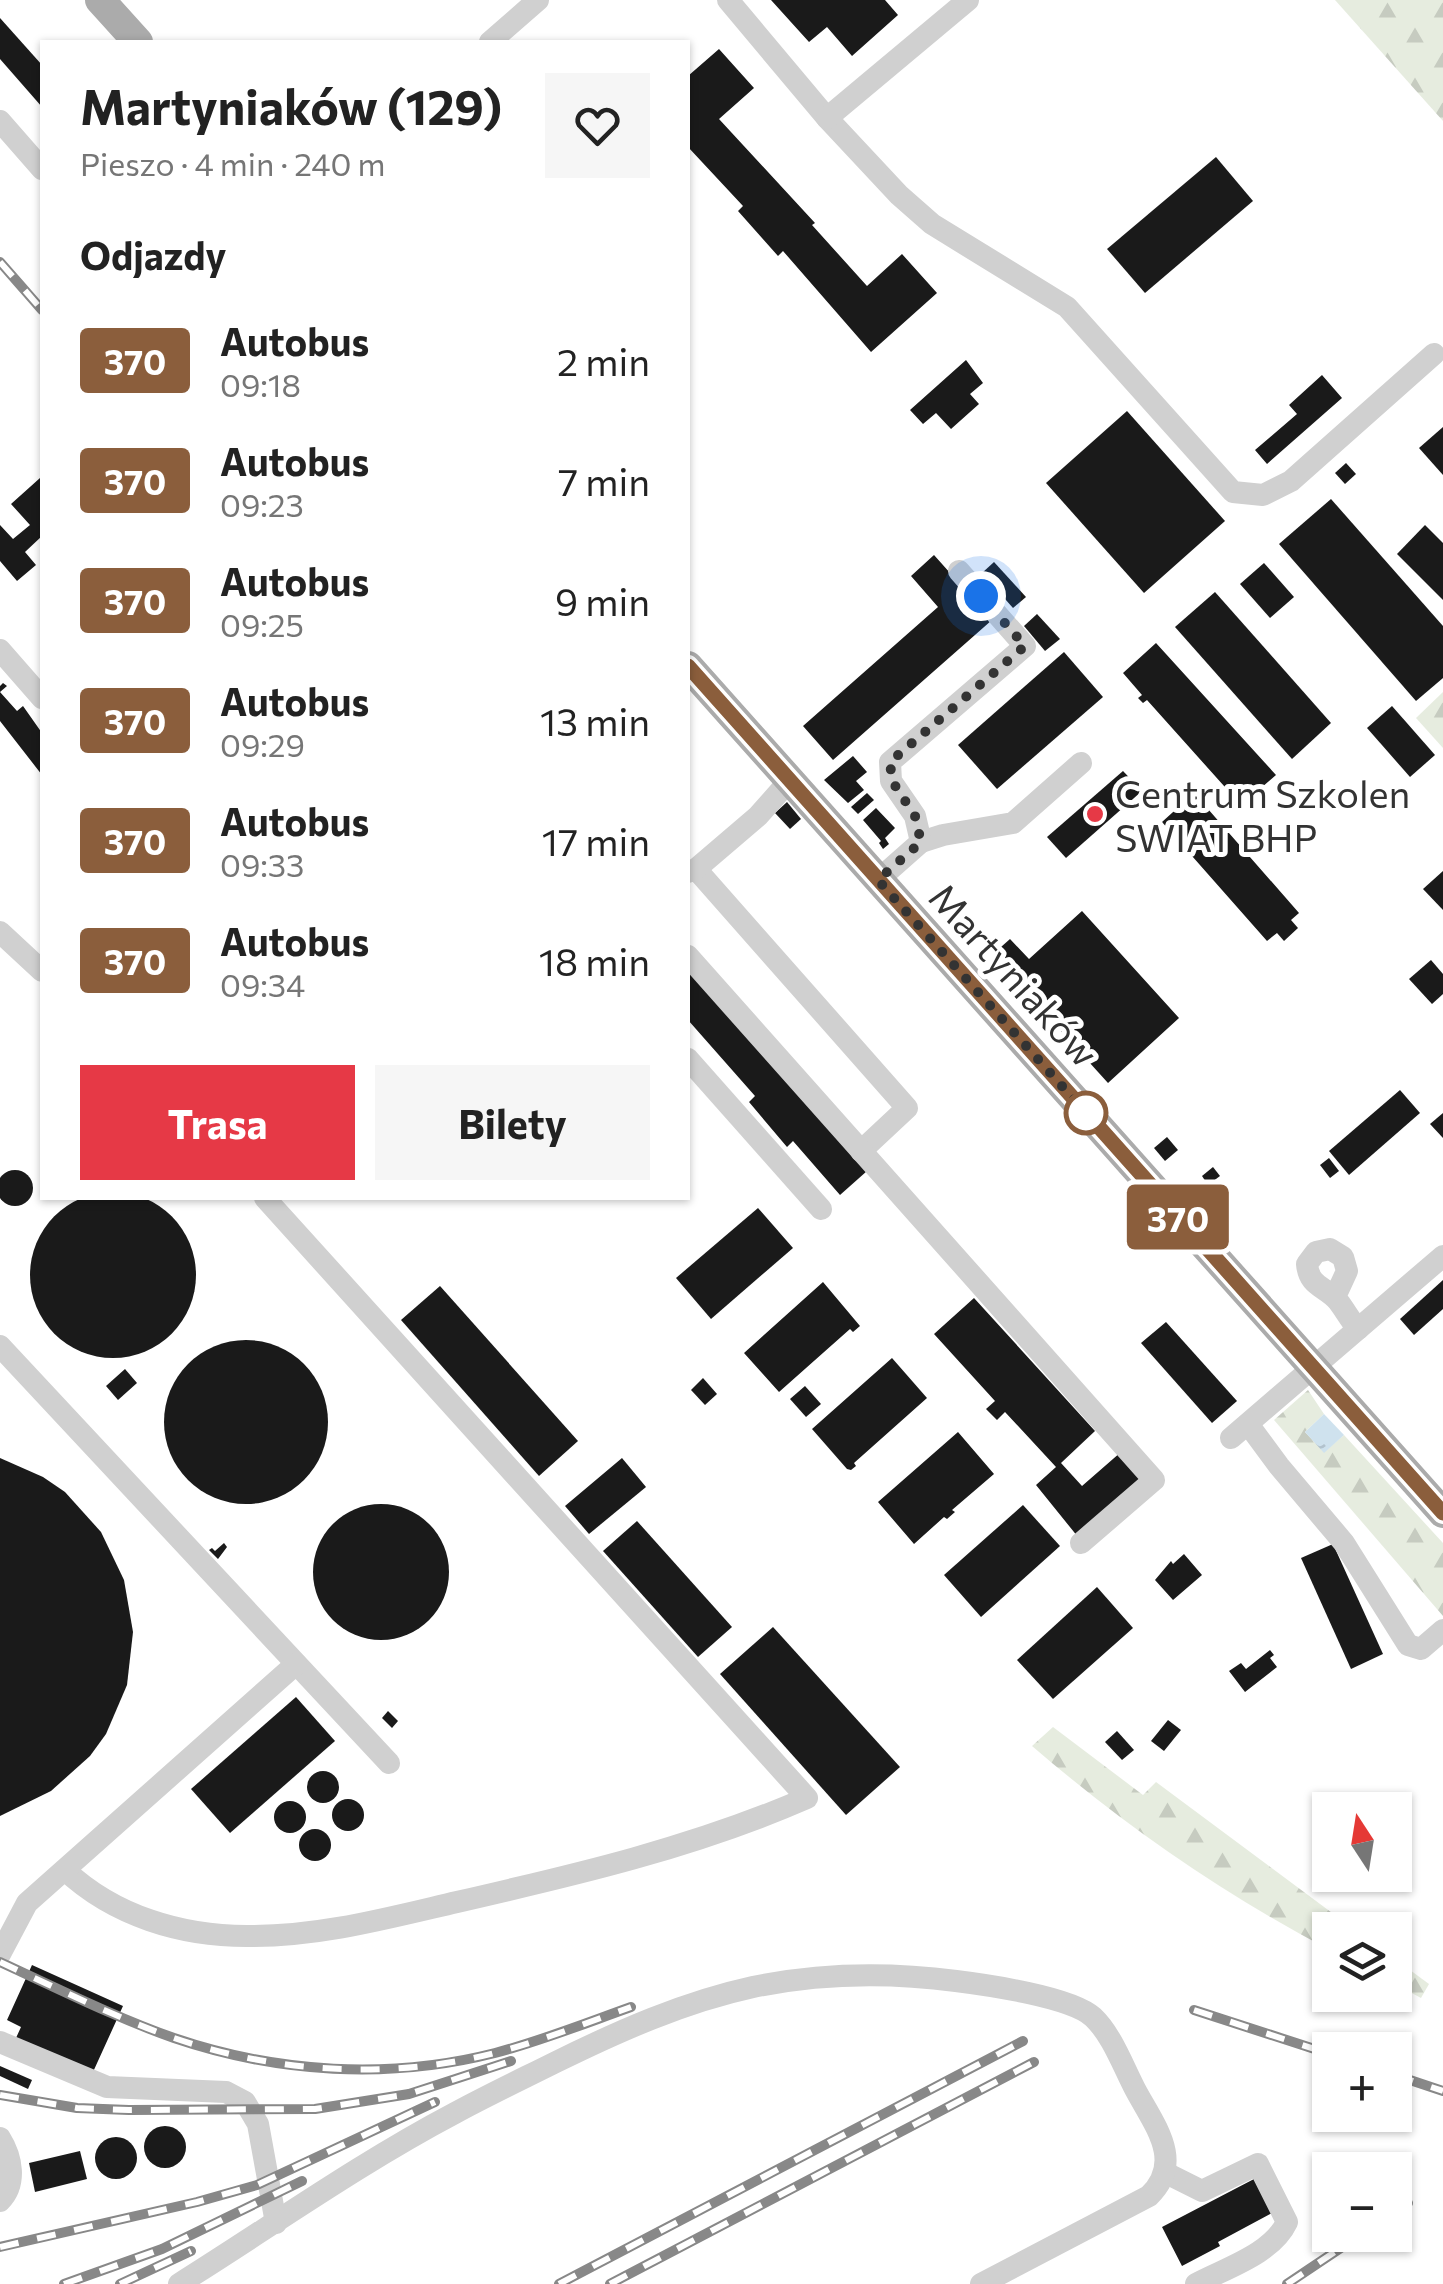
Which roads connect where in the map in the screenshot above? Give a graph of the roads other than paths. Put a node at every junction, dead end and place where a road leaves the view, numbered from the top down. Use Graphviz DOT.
graph roads {
  1 [pos="100,0"];
  2 [pos="538,0"];
  3 [pos="728,0"];
  4 [pos="968,0"];
  5 [pos="136,40"];
  6 [pos="492,40"];
  7 [pos="827,118"];
  8 [pos="0,121"];
  9 [pos="40,167"];
  10 [pos="1434,354"];
  11 [pos="959,571"];
  12 [pos="0,650"];
  13 [pos="690,668"];
  14 [pos="40,696"];
  15 [pos="1081,763"];
  16 [pos="790,781"];
  17 [pos="921,842"];
  18 [pos="692,871"];
  19 [pos="878,880"];
  20 [pos="0,932"];
  21 [pos="690,958"];
  22 [pos="40,969"];
  23 [pos="690,1061"];
  24 [pos="860,1150"];
  25 [pos="267,1200"];
  26 [pos="821,1209"];
  27 [pos="1443,1256"];
  28 [pos="1336,1297"];
  29 [pos="1358,1329"];
  30 [pos="0,1346"];
  31 [pos="1313,1368"];
  32 [pos="1443,1513"];
  33 [pos="1082,1543"];
  34 [pos="1443,1630"];
  35 [pos="296,1664"];
  36 [pos="388,1764"];
  37 [pos="66,1870"];
  38 [pos="6,1924"];
  39 [pos="0,1954"];
  40 [pos="0,2042"];
  41 [pos="0,2138"];
  42 [pos="1166,2173"];
  43 [pos="0,2201"];
  44 [pos="276,2223"];
  45 [pos="179,2284"];
  46 [pos="981,2284"];
  47 [pos="1196,2284"];
  1 -- 5 [label="main road"];
  2 -- 6 [label="street"];
  3 -- 7 [label="street"];
  4 -- 7 [label="street"];
  7 -- 10 [label="street"];
  8 -- 9 [label="street"];
  11 -- 17 [label="street"];
  12 -- 14 [label="street"];
  13 -- 16 [label="main road, Martyniaków"];
  15 -- 17 [label="street"];
  16 -- 18 [label="street"];
  16 -- 19 [label="main road, Martyniaków"];
  17 -- 19 [label="street"];
  18 -- 24 [label="street"];
  19 -- 31 [label="main road, Martyniaków"];
  20 -- 22 [label="street"];
  21 -- 24 [label="street"];
  23 -- 26 [label="street"];
  24 -- 33 [label="street"];
  25 -- 37 [label="street"];
  27 -- 29 [label="street"];
  28 -- 29 [label="street"];
  29 -- 31 [label="street"];
  30 -- 35 [label="street"];
  31 -- 32 [label="main road, Martyniaków"];
  31 -- 34 [label="street"];
  35 -- 36 [label="street"];
  35 -- 37 [label="street"];
  37 -- 38 [label="street"];
  38 -- 39 [label="street"];
  40 -- 44 [label="street"];
  41 -- 43 [label="street"];
  42 -- 44 [label="street"];
  42 -- 46 [label="street"];
  42 -- 47 [label="street"];
  44 -- 45 [label="street"];
}
